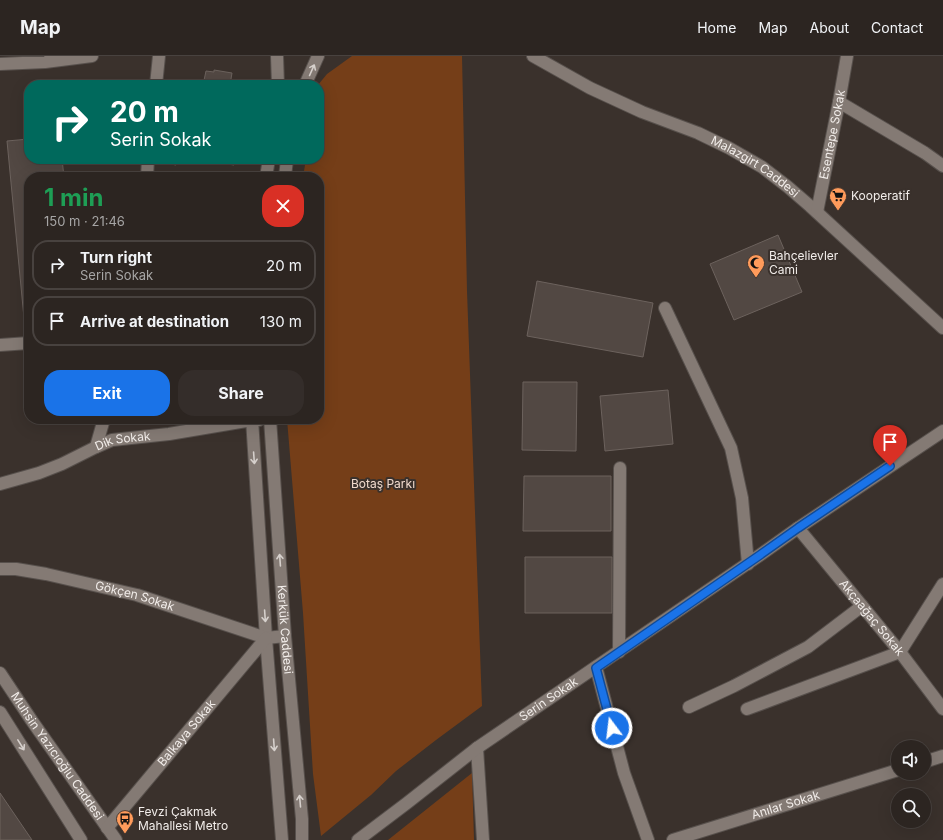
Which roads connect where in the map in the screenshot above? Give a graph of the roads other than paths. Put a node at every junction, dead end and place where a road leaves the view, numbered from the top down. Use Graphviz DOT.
graph roads {
  1 [pos="92,56"];
  2 [pos="159,56"];
  3 [pos="277,56"];
  4 [pos="318,56"];
  5 [pos="533,56"];
  6 [pos="847,56"];
  7 [pos="0,64"];
  8 [pos="157,80"];
  9 [pos="278,80"];
  10 [pos="307,80"];
  11 [pos="839,102"];
  12 [pos="943,166"];
  13 [pos="817,212"];
  14 [pos="666,308"];
  15 [pos="943,328"];
  16 [pos="24,343"];
  17 [pos="0,345"];
  18 [pos="103,424"];
  19 [pos="228,424"];
  20 [pos="252,424"];
  21 [pos="270,424"];
  22 [pos="943,431"];
  23 [pos="96,447"];
  24 [pos="620,468"];
  25 [pos="0,484"];
  26 [pos="798,528"];
  27 [pos="748,564"];
  28 [pos="0,569"];
  29 [pos="943,584"];
  30 [pos="862,606"];
  31 [pos="285,636"];
  32 [pos="266,638"];
  33 [pos="618,652"];
  34 [pos="900,652"];
  35 [pos="596,668"];
  36 [pos="0,673"];
  37 [pos="689,707"];
  38 [pos="747,709"];
  39 [pos="943,709"];
  40 [pos="0,712"];
  41 [pos="477,748"];
  42 [pos="943,756"];
  43 [pos="931,760"];
  44 [pos="891,772"];
  45 [pos="107,828"];
  46 [pos="81,840"];
  47 [pos="116,840"];
  48 [pos="282,840"];
  49 [pos="302,840"];
  50 [pos="358,840"];
  51 [pos="483,840"];
  52 [pos="648,840"];
  53 [pos="674,840"];
  1 -- 7 [label="street"];
  2 -- 8 [label="street"];
  3 -- 9 [label="street"];
  10 -- 4 [label="street, one-way"];
  5 -- 13 [label="street, Malazgirt Caddesi"];
  6 -- 11 [label="street, Esentepe Sokak"];
  11 -- 12 [label="street"];
  11 -- 13 [label="street, Esentepe Sokak"];
  13 -- 15 [label="street, Malazgirt Caddesi"];
  14 -- 27 [label="street"];
  16 -- 17 [label="street"];
  18 -- 23 [label="street"];
  19 -- 23 [label="street, Dik Sokak"];
  20 -- 32 [label="street, Kerkük Caddesi, one-way"];
  31 -- 21 [label="street, Kerkük Caddesi, one-way"];
  22 -- 26 [label="street, Serin Sokak"];
  23 -- 25 [label="street, Dik Sokak"];
  24 -- 33 [label="street"];
  26 -- 27 [label="street, Serin Sokak"];
  26 -- 30 [label="street, Akçaağaç Sokak"];
  27 -- 33 [label="street, Serin Sokak"];
  28 -- 32 [label="street, Gökçen Sokak"];
  29 -- 34 [label="street"];
  30 -- 34 [label="street, Akçaağaç Sokak"];
  30 -- 37 [label="street"];
  31 -- 32 [label="street"];
  49 -- 31 [label="street, Kerkük Caddesi, one-way"];
  32 -- 45 [label="street, Balkaya Sokak"];
  32 -- 48 [label="street, Kerkük Caddesi, one-way"];
  33 -- 35 [label="street, Serin Sokak"];
  34 -- 38 [label="street"];
  34 -- 39 [label="street, Akçaağaç Sokak"];
  35 -- 41 [label="street, Serin Sokak"];
  35 -- 52 [label="street"];
  36 -- 45 [label="street, Muhsin Yazıcıoğlu Caddesi"];
  40 -- 46 [label="street, Muhsin Yazıcıoğlu Caddesi, one-way"];
  41 -- 50 [label="street, Serin Sokak"];
  41 -- 51 [label="street"];
  42 -- 43 [label="street"];
  44 -- 53 [label="street, Anılar Sokak"];
  45 -- 47 [label="street, Muhsin Yazıcıoğlu Caddesi"];
}
